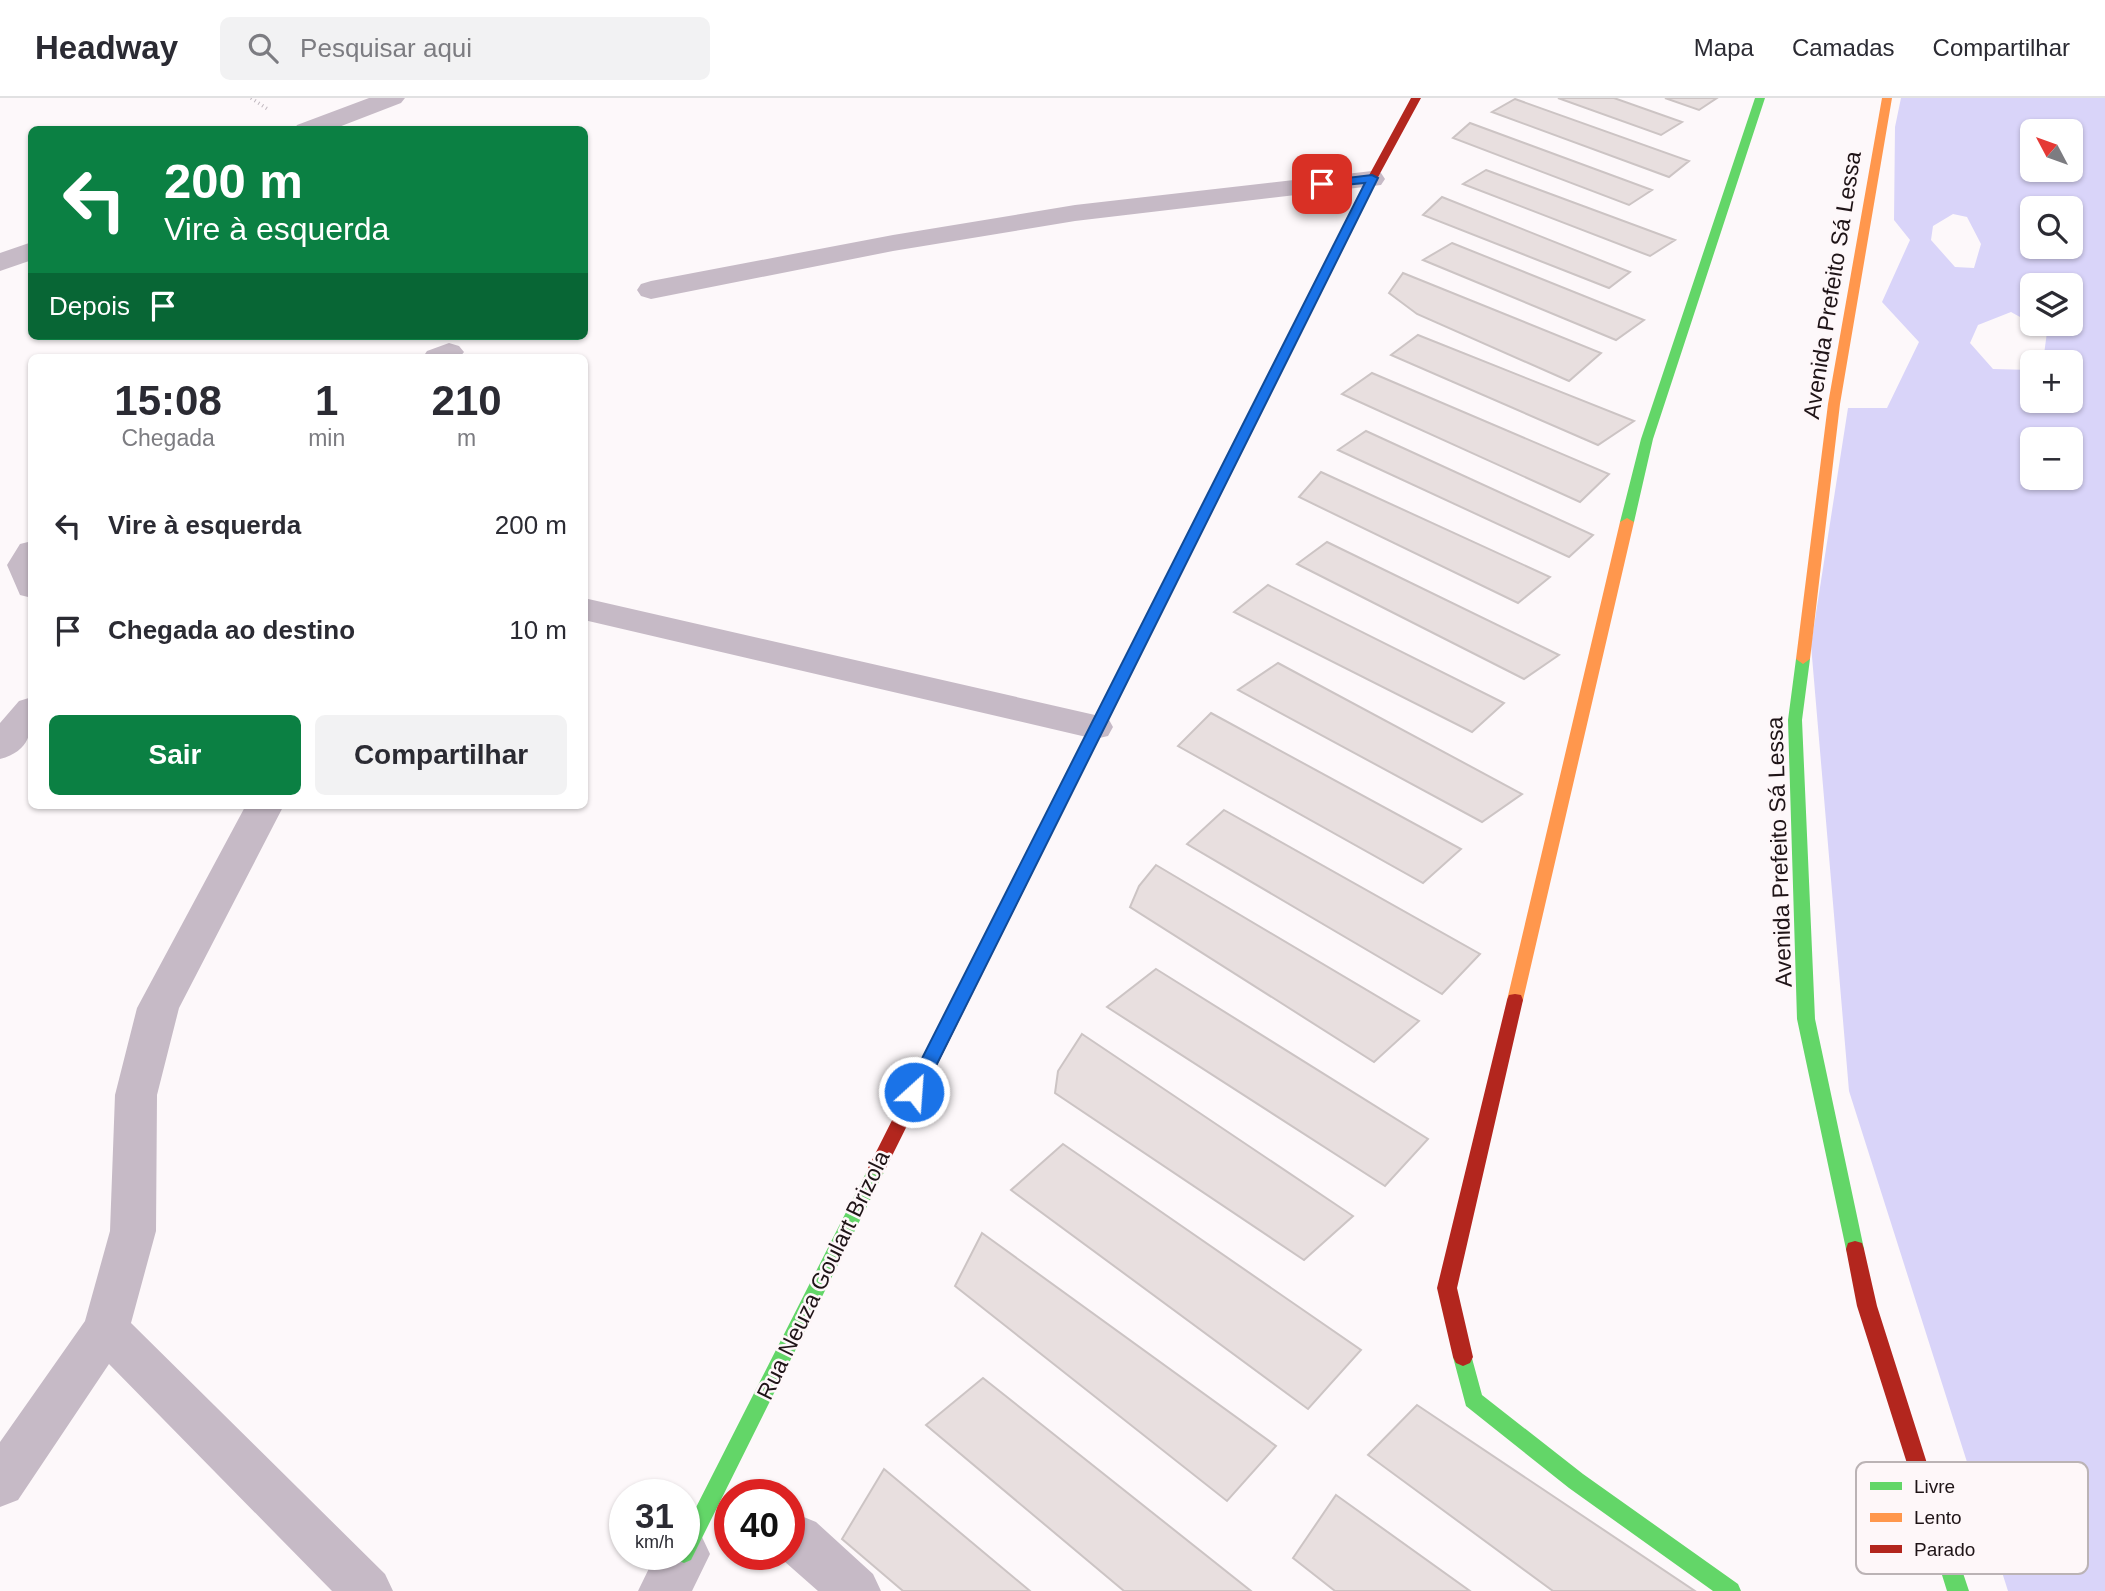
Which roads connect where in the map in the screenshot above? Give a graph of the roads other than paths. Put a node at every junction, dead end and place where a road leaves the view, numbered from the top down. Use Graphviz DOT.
graph roads {
  1 [pos="392,98"];
  2 [pos="1416,98"];
  3 [pos="1760,98"];
  4 [pos="1886,98"];
  5 [pos="317,126"];
  6 [pos="1372,178"];
  7 [pos="28,252"];
  8 [pos="0,263"];
  9 [pos="651,290"];
  10 [pos="28,558"];
  11 [pos="28,576"];
  12 [pos="588,610"];
  13 [pos="28,714"];
  14 [pos="1095,727"];
  15 [pos="0,747"];
  16 [pos="263,809"];
  17 [pos="106,1329"];
  18 [pos="1917,1462"];
  19 [pos="734,1479"];
  20 [pos="0,1484"];
  21 [pos="714,1516"];
  22 [pos="700,1533"];
  23 [pos="805,1545"];
  24 [pos="675,1570"];
  25 [pos="1953,1574"];
  26 [pos="367,1591"];
  27 [pos="664,1591"];
  28 [pos="855,1591"];
  29 [pos="1730,1591"];
  30 [pos="1958,1591"];
  1 -- 5 [label="street"];
  2 -- 6 [label="street, Rua Neuza Goulart Brizola"];
  3 -- 29 [label="street"];
  4 -- 18 [label="street, Avenida Prefeito Sá Lessa"];
  6 -- 9 [label="street"];
  6 -- 14 [label="street, Rua Neuza Goulart Brizola"];
  7 -- 8 [label="street"];
  10 -- 11 [label="street"];
  12 -- 14 [label="street"];
  13 -- 15 [label="street"];
  14 -- 19 [label="street, Rua Neuza Goulart Brizola"];
  16 -- 17 [label="street"];
  17 -- 20 [label="street"];
  17 -- 26 [label="street"];
  21 -- 22 [label="street, Rua Neuza Goulart Brizola"];
  23 -- 28 [label="street"];
  24 -- 27 [label="street, Rua Neuza Goulart Brizola"];
  25 -- 30 [label="street, Avenida Prefeito Sá Lessa"];
}
